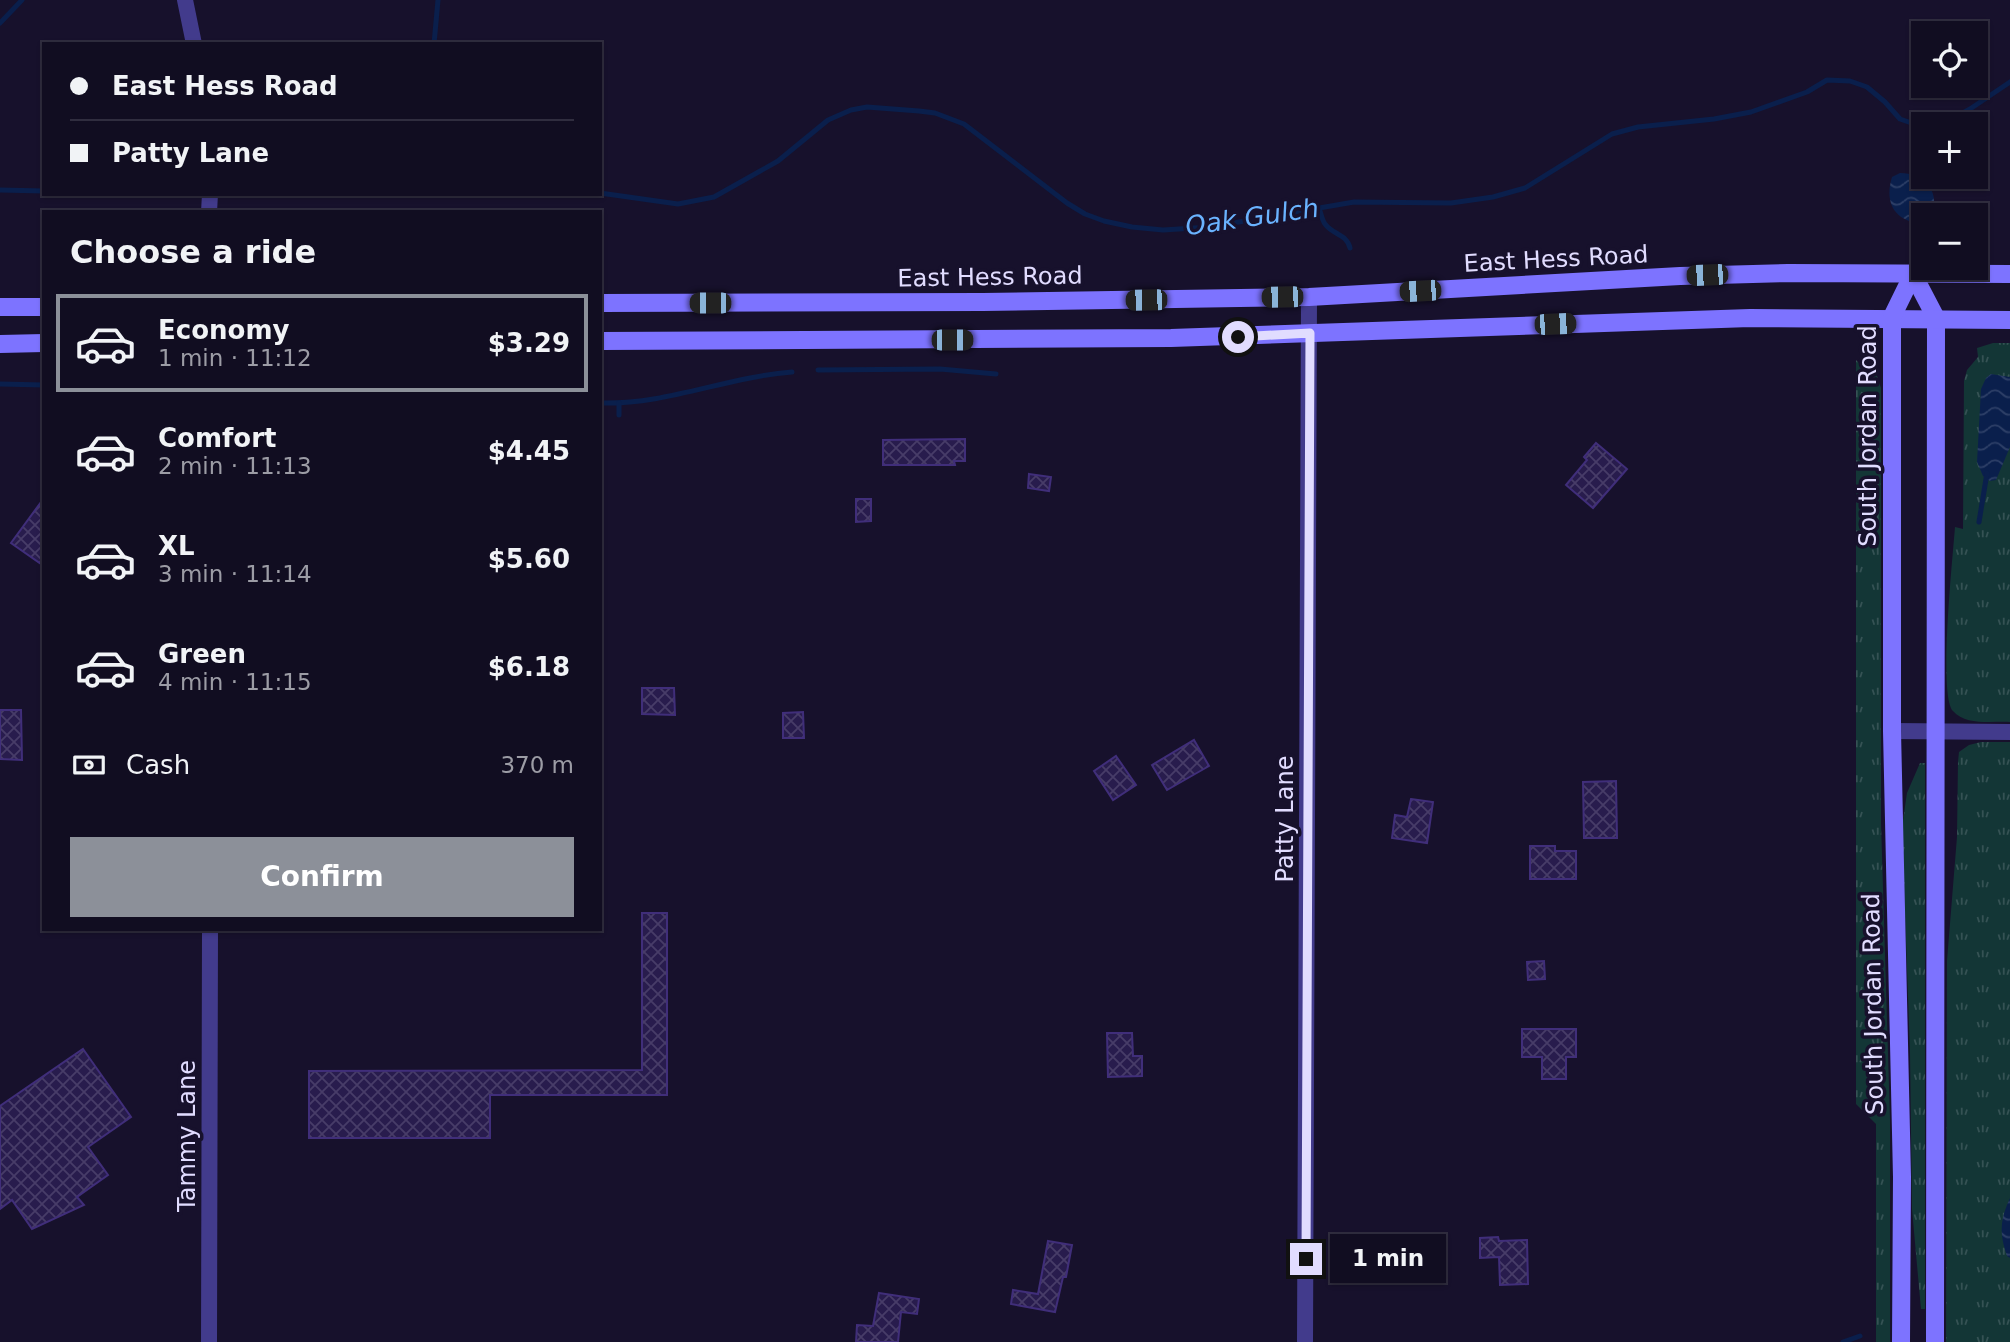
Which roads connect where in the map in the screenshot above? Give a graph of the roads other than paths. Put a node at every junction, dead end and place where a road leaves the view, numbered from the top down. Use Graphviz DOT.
graph roads {
  1 [pos="185,0"];
  2 [pos="194,42"];
  3 [pos="1911,274"];
  4 [pos="1988,274"];
  5 [pos="2010,274"];
  6 [pos="1911,278"];
  7 [pos="1916,280"];
  8 [pos="1309,297"];
  9 [pos="602,303"];
  10 [pos="0,307"];
  11 [pos="42,307"];
  12 [pos="1892,317"];
  13 [pos="1936,318"];
  14 [pos="2010,320"];
  15 [pos="1310,333"];
  16 [pos="602,341"];
  17 [pos="42,343"];
  18 [pos="0,344"];
  19 [pos="1892,731"];
  20 [pos="1934,731"];
  21 [pos="2010,732"];
  22 [pos="210,931"];
  23 [pos="209,1342"];
  24 [pos="1305,1342"];
  25 [pos="1901,1342"];
  26 [pos="1935,1342"];
  1 -- 2 [label="street"];
  3 -- 8 [label="main road, East Hess Road"];
  4 -- 5 [label="main road, East Hess Road"];
  6 -- 12 [label="main road, South Jordan Road"];
  7 -- 13 [label="main road"];
  8 -- 9 [label="main road, East Hess Road"];
  8 -- 15 [label="street, Patty Lane"];
  10 -- 11 [label="main road"];
  12 -- 13 [label="main road"];
  12 -- 15 [label="main road"];
  12 -- 19 [label="main road, South Jordan Road"];
  13 -- 14 [label="main road"];
  13 -- 20 [label="main road"];
  15 -- 16 [label="main road"];
  15 -- 24 [label="street, Patty Lane"];
  17 -- 18 [label="main road"];
  19 -- 20 [label="street"];
  19 -- 25 [label="main road, South Jordan Road"];
  20 -- 21 [label="street"];
  20 -- 26 [label="main road"];
  22 -- 23 [label="street, Tammy Lane"];
}
